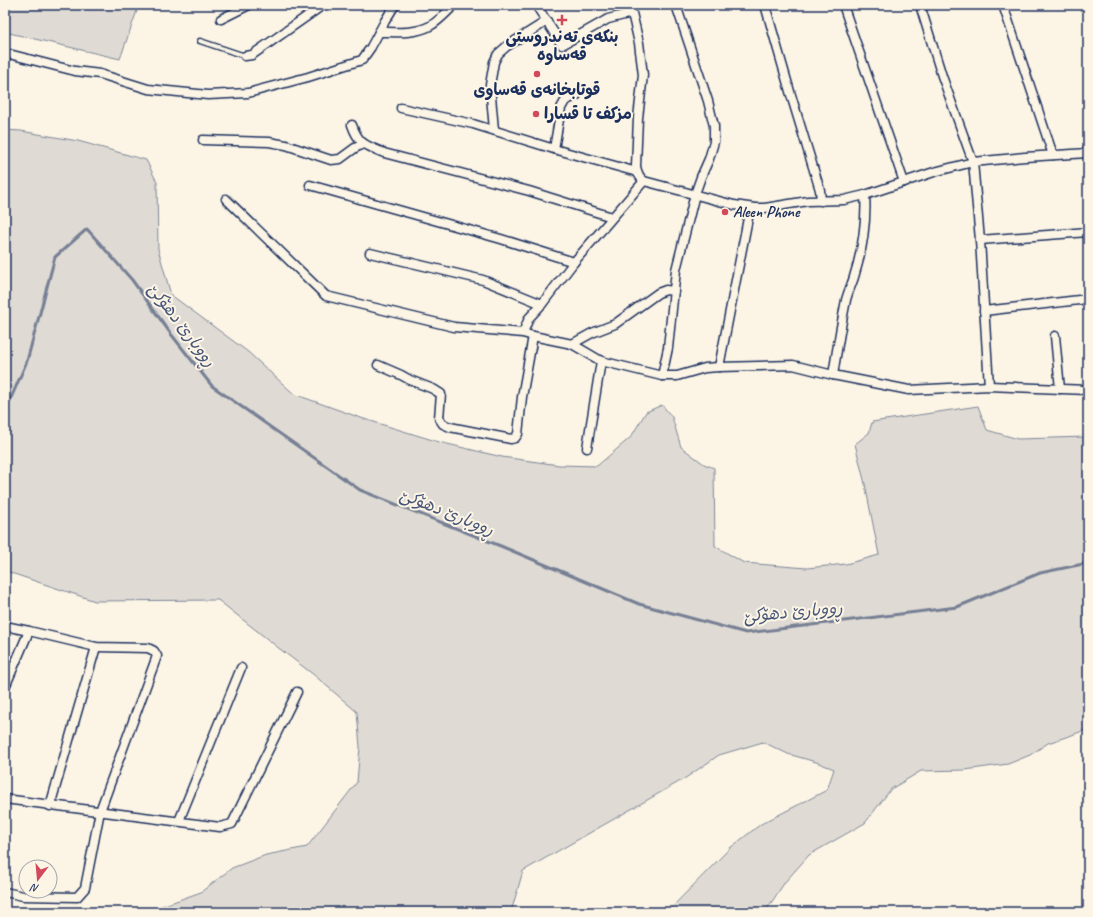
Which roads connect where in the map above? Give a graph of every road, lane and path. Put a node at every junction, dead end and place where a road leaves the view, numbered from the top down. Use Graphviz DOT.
graph roads {
  1 [pos="249,5"];
  2 [pos="322,5"];
  3 [pos="396,5"];
  4 [pos="454,5"];
  5 [pos="536,5"];
  6 [pos="676,5"];
  7 [pos="765,5"];
  8 [pos="842,5"];
  9 [pos="920,5"];
  10 [pos="1003,5"];
  11 [pos="221,19"];
  12 [pos="547,21"];
  13 [pos="380,32"];
  14 [pos="200,41"];
  15 [pos="5,53"];
  16 [pos="245,56"];
  17 [pos="577,95"];
  18 [pos="401,108"];
  19 [pos="352,125"];
  20 [pos="494,130"];
  21 [pos="203,140"];
  22 [pos="363,144"];
  23 [pos="554,149"];
  24 [pos="1088,153"];
  25 [pos="1053,155"];
  26 [pos="973,162"];
  27 [pos="637,172"];
  28 [pos="644,181"];
  29 [pos="904,182"];
  30 [pos="310,185"];
  31 [pos="694,194"];
  32 [pos="865,195"];
  33 [pos="226,199"];
  34 [pos="821,201"];
  35 [pos="750,208"];
  36 [pos="612,217"];
  37 [pos="1088,232"];
  38 [pos="980,240"];
  39 [pos="370,253"];
  40 [pos="574,262"];
  41 [pos="674,291"];
  42 [pos="1088,299"];
  43 [pos="542,304"];
  44 [pos="984,311"];
  45 [pos="523,333"];
  46 [pos="533,336"];
  47 [pos="1055,336"];
  48 [pos="572,344"];
  49 [pos="601,361"];
  50 [pos="378,365"];
  51 [pos="719,367"];
  52 [pos="833,375"];
  53 [pos="662,376"];
  54 [pos="989,386"];
  55 [pos="1060,389"];
  56 [pos="1088,390"];
  57 [pos="586,448"];
  58 [pos="5,626"];
  59 [pos="29,631"];
  60 [pos="96,647"];
  61 [pos="241,668"];
  62 [pos="5,687"];
  63 [pos="297,692"];
  64 [pos="5,799"];
  65 [pos="50,806"];
  66 [pos="100,811"];
  67 [pos="179,821"];
  68 [pos="5,892"];
  1 -- 11 [label="street"];
  2 -- 16 [label="street"];
  3 -- 13 [label="street"];
  4 -- 13 [label="street"];
  5 -- 12 [label="street"];
  6 -- 31 [label="street"];
  7 -- 34 [label="street"];
  8 -- 29 [label="street"];
  9 -- 26 [label="street"];
  10 -- 25 [label="street"];
  12 -- 20 [label="street"];
  12 -- 27 [label="street"];
  13 -- 15 [label="street"];
  14 -- 16 [label="lane"];
  17 -- 23 [label="street"];
  18 -- 20 [label="street"];
  19 -- 22 [label="street"];
  20 -- 23 [label="street"];
  21 -- 22 [label="street"];
  22 -- 36 [label="street"];
  23 -- 27 [label="street"];
  24 -- 25 [label="street"];
  25 -- 26 [label="street"];
  26 -- 29 [label="street"];
  26 -- 38 [label="street"];
  27 -- 28 [label="street"];
  28 -- 31 [label="street"];
  28 -- 36 [label="street"];
  29 -- 32 [label="street"];
  30 -- 40 [label="street"];
  31 -- 35 [label="street"];
  31 -- 41 [label="street"];
  32 -- 34 [label="street"];
  32 -- 52 [label="street"];
  33 -- 45 [label="street"];
  34 -- 35 [label="street"];
  35 -- 51 [label="street"];
  36 -- 40 [label="street"];
  37 -- 38 [label="street"];
  38 -- 44 [label="street"];
  39 -- 43 [label="street"];
  40 -- 43 [label="street"];
  41 -- 48 [label="street"];
  41 -- 53 [label="street"];
  42 -- 44 [label="street"];
  43 -- 45 [label="street"];
  44 -- 54 [label="street"];
  45 -- 46 [label="street"];
  46 -- 48 [label="street"];
  46 -- 50 [label="street"];
  47 -- 55 [label="street"];
  48 -- 49 [label="street"];
  49 -- 53 [label="street"];
  49 -- 57 [label="street"];
  51 -- 52 [label="street"];
  51 -- 53 [label="street"];
  52 -- 54 [label="street"];
  54 -- 55 [label="street"];
  55 -- 56 [label="street"];
  58 -- 59 [label="street"];
  59 -- 60 [label="street"];
  59 -- 62 [label="street"];
  60 -- 65 [label="street"];
  60 -- 66 [label="street"];
  61 -- 67 [label="street"];
  63 -- 67 [label="street"];
  64 -- 65 [label="street"];
  65 -- 66 [label="street"];
  66 -- 67 [label="street"];
  66 -- 68 [label="street"];
}
